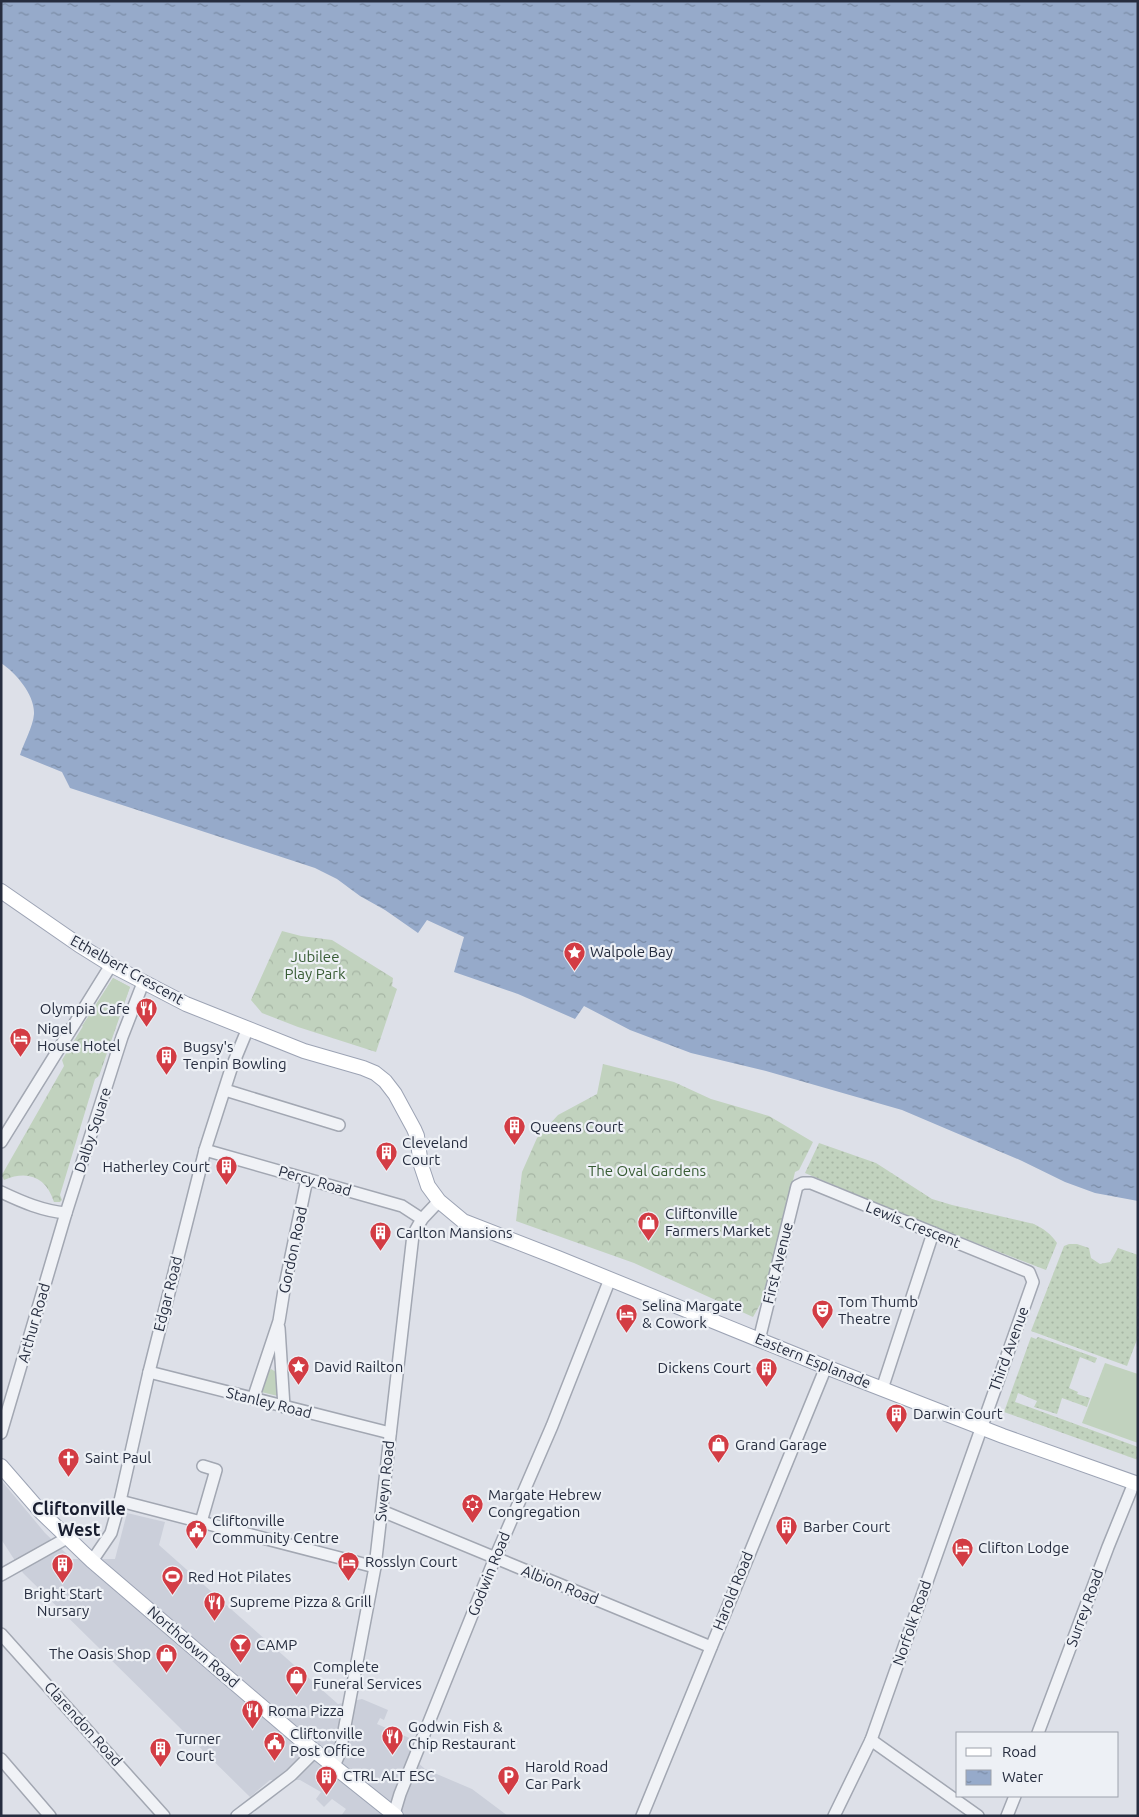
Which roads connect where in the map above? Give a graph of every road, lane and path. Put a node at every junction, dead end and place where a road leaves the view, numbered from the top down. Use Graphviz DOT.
graph roads {
  1 [pos="3,895"];
  2 [pos="111,965"];
  3 [pos="142,983"];
  4 [pos="248,1028"];
  5 [pos="225,1090"];
  6 [pos="339,1124"];
  7 [pos="1,1142"];
  8 [pos="205,1150"];
  9 [pos="307,1179"];
  10 [pos="798,1186"];
  11 [pos="1,1192"];
  12 [pos="439,1201"];
  13 [pos="66,1213"];
  14 [pos="422,1219"];
  15 [pos="933,1233"];
  16 [pos="1029,1272"];
  17 [pos="610,1279"];
  18 [pos="279,1321"];
  19 [pos="759,1340"];
  20 [pos="826,1367"];
  21 [pos="149,1372"];
  22 [pos="882,1389"];
  23 [pos="253,1399"];
  24 [pos="284,1407"];
  25 [pos="981,1427"];
  26 [pos="1,1433"];
  27 [pos="390,1433"];
  28 [pos="1,1466"];
  29 [pos="203,1466"];
  30 [pos="1136,1484"];
  31 [pos="120,1500"];
  32 [pos="382,1511"];
  33 [pos="202,1522"];
  34 [pos="67,1538"];
  35 [pos="495,1558"];
  36 [pos="92,1560"];
  37 [pos="375,1567"];
  38 [pos="1,1575"];
  39 [pos="1,1634"];
  40 [pos="711,1647"];
  41 [pos="1038,1732"];
  42 [pos="871,1740"];
  43 [pos="315,1751"];
  44 [pos="1,1759"];
  45 [pos="334,1766"];
  46 [pos="1015,1797"];
  47 [pos="395,1815"];
  48 [pos="50,1816"];
  49 [pos="164,1816"];
  50 [pos="237,1816"];
  51 [pos="642,1816"];
  52 [pos="834,1816"];
  53 [pos="978,1816"];
  54 [pos="1007,1816"];
  1 -- 2 [label="main road, Ethelbert Crescent"];
  2 -- 3 [label="main road, Ethelbert Crescent"];
  2 -- 7 [label="street"];
  3 -- 4 [label="main road, Ethelbert Crescent"];
  3 -- 13 [label="street, Dalby Square"];
  4 -- 5 [label="street, Edgar Road"];
  4 -- 12 [label="main road, Ethelbert Crescent"];
  5 -- 6 [label="street"];
  5 -- 8 [label="street, Edgar Road"];
  8 -- 9 [label="street, Percy Road"];
  8 -- 21 [label="street, Edgar Road"];
  9 -- 14 [label="street, Percy Road"];
  9 -- 18 [label="street, Gordon Road"];
  10 -- 15 [label="street, Lewis Crescent"];
  10 -- 19 [label="street, First Avenue"];
  11 -- 13 [label="street"];
  12 -- 14 [label="street, Sweyn Road"];
  12 -- 17 [label="main road, Eastern Esplanade"];
  13 -- 26 [label="street, Arthur Road"];
  14 -- 27 [label="street, Sweyn Road"];
  15 -- 16 [label="street, Lewis Crescent"];
  15 -- 22 [label="street"];
  16 -- 25 [label="street, Third Avenue"];
  17 -- 19 [label="main road, Eastern Esplanade"];
  17 -- 35 [label="street, Godwin Road"];
  18 -- 23 [label="street, Gordon Road"];
  18 -- 24 [label="street, Gordon Road"];
  19 -- 20 [label="main road, Eastern Esplanade"];
  20 -- 22 [label="main road, Eastern Esplanade"];
  20 -- 40 [label="street, Harold Road"];
  21 -- 23 [label="street, Stanley Road"];
  21 -- 31 [label="street, Edgar Road"];
  22 -- 25 [label="main road, Eastern Esplanade"];
  23 -- 24 [label="street, Stanley Road"];
  24 -- 27 [label="street, Stanley Road"];
  25 -- 30 [label="main road, Eastern Esplanade"];
  25 -- 42 [label="street, Norfolk Road"];
  27 -- 32 [label="street, Sweyn Road"];
  28 -- 34 [label="main road, Northdown Road"];
  29 -- 33 [label="street"];
  30 -- 41 [label="street, Surrey Road"];
  31 -- 33 [label="street"];
  31 -- 36 [label="street, Edgar Road"];
  32 -- 35 [label="street, Albion Road"];
  32 -- 37 [label="street, Sweyn Road"];
  33 -- 37 [label="street"];
  34 -- 36 [label="main road, Northdown Road"];
  34 -- 38 [label="street"];
  35 -- 40 [label="street, Albion Road"];
  35 -- 47 [label="street, Godwin Road"];
  36 -- 43 [label="main road, Northdown Road"];
  37 -- 45 [label="street, Sweyn Road"];
  39 -- 49 [label="street, Clarendon Road"];
  40 -- 51 [label="street, Harold Road"];
  42 -- 52 [label="street, Norfolk Road"];
  42 -- 53 [label="street"];
  43 -- 45 [label="main road, Northdown Road"];
  43 -- 50 [label="street"];
  44 -- 48 [label="street"];
  45 -- 47 [label="main road, Northdown Road"];
  46 -- 54 [label="street"];
}
